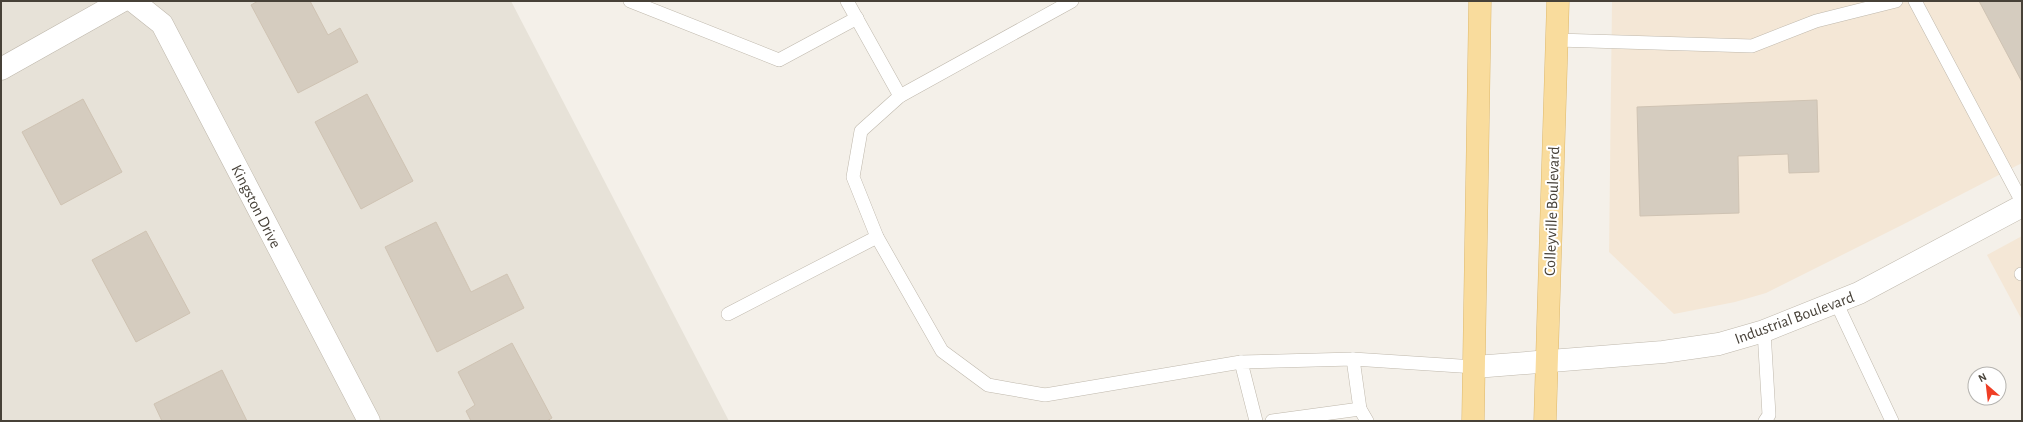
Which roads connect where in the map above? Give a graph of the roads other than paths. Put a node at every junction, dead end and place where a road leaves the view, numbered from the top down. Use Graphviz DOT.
graph roads {
  1 [pos="122,1"];
  2 [pos="133,1"];
  3 [pos="630,1"];
  4 [pos="847,1"];
  5 [pos="1072,1"];
  6 [pos="1480,1"];
  7 [pos="1558,1"];
  8 [pos="1896,1"];
  9 [pos="1915,1"];
  10 [pos="857,18"];
  11 [pos="1557,40"];
  12 [pos="1,69"];
  13 [pos="900,96"];
  14 [pos="2022,202"];
  15 [pos="2022,206"];
  16 [pos="877,237"];
  17 [pos="1836,302"];
  18 [pos="728,314"];
  19 [pos="1764,331"];
  20 [pos="1353,359"];
  21 [pos="1546,361"];
  22 [pos="1241,362"];
  23 [pos="1474,367"];
  24 [pos="1360,409"];
  25 [pos="369,421"];
  26 [pos="1256,421"];
  27 [pos="1272,421"];
  28 [pos="1367,421"];
  29 [pos="1473,421"];
  30 [pos="1546,421"];
  31 [pos="1765,421"];
  32 [pos="1892,421"];
  1 -- 12 [label="street"];
  2 -- 25 [label="street, Kingston Drive"];
  3 -- 10 [label="lane"];
  4 -- 10 [label="lane"];
  5 -- 13 [label="lane"];
  6 -- 23 [label="main road"];
  7 -- 11 [label="main road, Colleyville Boulevard"];
  8 -- 11 [label="lane"];
  9 -- 14 [label="lane"];
  10 -- 13 [label="lane"];
  11 -- 21 [label="main road, Colleyville Boulevard"];
  13 -- 16 [label="lane"];
  15 -- 17 [label="street, Industrial Boulevard"];
  16 -- 18 [label="lane"];
  16 -- 22 [label="lane"];
  17 -- 19 [label="street, Industrial Boulevard"];
  17 -- 32 [label="lane"];
  19 -- 21 [label="street, Industrial Boulevard"];
  19 -- 31 [label="lane"];
  20 -- 22 [label="lane"];
  20 -- 23 [label="lane"];
  20 -- 24 [label="lane"];
  21 -- 23 [label="street, Industrial Boulevard"];
  21 -- 30 [label="main road, Colleyville Boulevard"];
  22 -- 26 [label="lane"];
  23 -- 29 [label="main road"];
  24 -- 27 [label="lane"];
  24 -- 28 [label="lane"];
}
